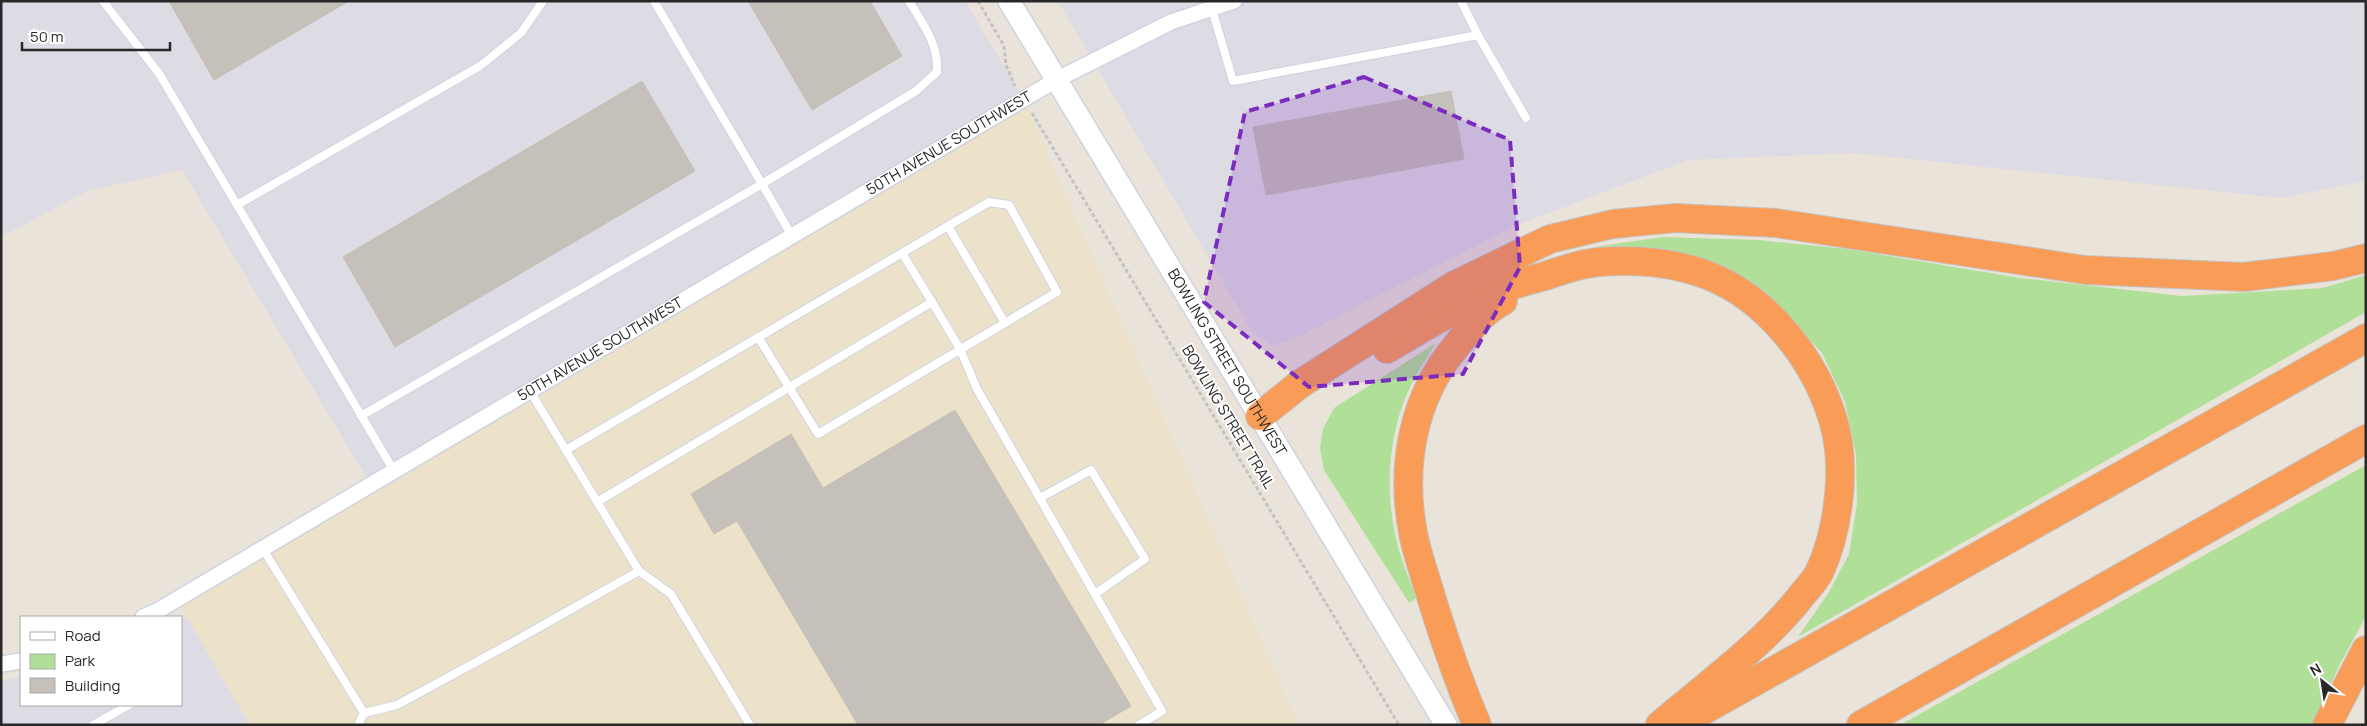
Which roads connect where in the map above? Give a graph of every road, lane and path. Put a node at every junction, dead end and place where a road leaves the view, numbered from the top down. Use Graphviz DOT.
graph roads {
  1 [pos="103,1"];
  2 [pos="543,1"];
  3 [pos="654,1"];
  4 [pos="909,1"];
  5 [pos="978,1"];
  6 [pos="1009,1"];
  7 [pos="1234,1"];
  8 [pos="1461,1"];
  9 [pos="1212,8"];
  10 [pos="1478,35"];
  11 [pos="1056,80"];
  12 [pos="1013,82"];
  13 [pos="1526,118"];
  14 [pos="1036,121"];
  15 [pos="762,184"];
  16 [pos="237,205"];
  17 [pos="948,226"];
  18 [pos="792,236"];
  19 [pos="902,253"];
  20 [pos="2366,258"];
  21 [pos="1559,271"];
  22 [pos="932,302"];
  23 [pos="1005,323"];
  24 [pos="758,337"];
  25 [pos="2366,338"];
  26 [pos="960,349"];
  27 [pos="790,388"];
  28 [pos="530,391"];
  29 [pos="361,416"];
  30 [pos="1260,416"];
  31 [pos="2366,440"];
  32 [pos="566,450"];
  33 [pos="394,472"];
  34 [pos="1040,498"];
  35 [pos="597,502"];
  36 [pos="263,549"];
  37 [pos="639,571"];
  38 [pos="1095,594"];
  39 [pos="146,616"];
  40 [pos="2366,650"];
  41 [pos="20,661"];
  42 [pos="1,664"];
  43 [pos="127,706"];
  44 [pos="364,713"];
  45 [pos="93,725"];
  46 [pos="358,725"];
  47 [pos="750,725"];
  48 [pos="1139,725"];
  49 [pos="1399,725"];
  50 [pos="1446,725"];
  51 [pos="1478,725"];
  52 [pos="1660,725"];
  53 [pos="1677,725"];
  54 [pos="1861,725"];
  55 [pos="2327,725"];
  1 -- 16 [label="lane"];
  2 -- 16 [label="lane"];
  3 -- 15 [label="lane"];
  4 -- 15 [label="lane"];
  5 -- 12 [label="path"];
  6 -- 11 [label="main road, BOWLING STREET SOUTHWEST"];
  7 -- 9 [label="street, 50TH AVENUE SOUTHWEST"];
  8 -- 10 [label="lane"];
  9 -- 10 [label="lane"];
  9 -- 11 [label="street, 50TH AVENUE SOUTHWEST"];
  10 -- 13 [label="lane"];
  11 -- 18 [label="street, 50TH AVENUE SOUTHWEST"];
  11 -- 30 [label="main road, BOWLING STREET SOUTHWEST"];
  14 -- 49 [label="path, BOWLING STREET TRAIL"];
  15 -- 18 [label="lane"];
  15 -- 29 [label="lane"];
  16 -- 29 [label="lane"];
  17 -- 19 [label="lane"];
  17 -- 23 [label="lane"];
  17 -- 23 [label="lane"];
  18 -- 28 [label="street, 50TH AVENUE SOUTHWEST"];
  19 -- 22 [label="lane"];
  19 -- 24 [label="lane"];
  20 -- 30 [label="highway"];
  21 -- 30 [label="highway"];
  21 -- 51 [label="highway"];
  21 -- 52 [label="highway"];
  22 -- 26 [label="lane"];
  22 -- 27 [label="lane"];
  23 -- 26 [label="lane"];
  24 -- 27 [label="lane"];
  24 -- 32 [label="lane"];
  25 -- 53 [label="highway"];
  26 -- 27 [label="lane"];
  26 -- 34 [label="lane"];
  27 -- 35 [label="lane"];
  28 -- 32 [label="lane"];
  28 -- 33 [label="street, 50TH AVENUE SOUTHWEST"];
  29 -- 33 [label="lane"];
  30 -- 50 [label="main road, BOWLING STREET SOUTHWEST"];
  31 -- 54 [label="highway"];
  32 -- 35 [label="lane"];
  33 -- 36 [label="street, 50TH AVENUE SOUTHWEST"];
  34 -- 38 [label="lane"];
  34 -- 38 [label="lane"];
  35 -- 37 [label="lane"];
  36 -- 39 [label="street, 50TH AVENUE SOUTHWEST"];
  36 -- 44 [label="lane"];
  37 -- 44 [label="lane"];
  37 -- 47 [label="lane"];
  38 -- 48 [label="lane"];
  40 -- 55 [label="highway"];
  41 -- 42 [label="street"];
  43 -- 45 [label="lane"];
  44 -- 46 [label="lane"];
}
